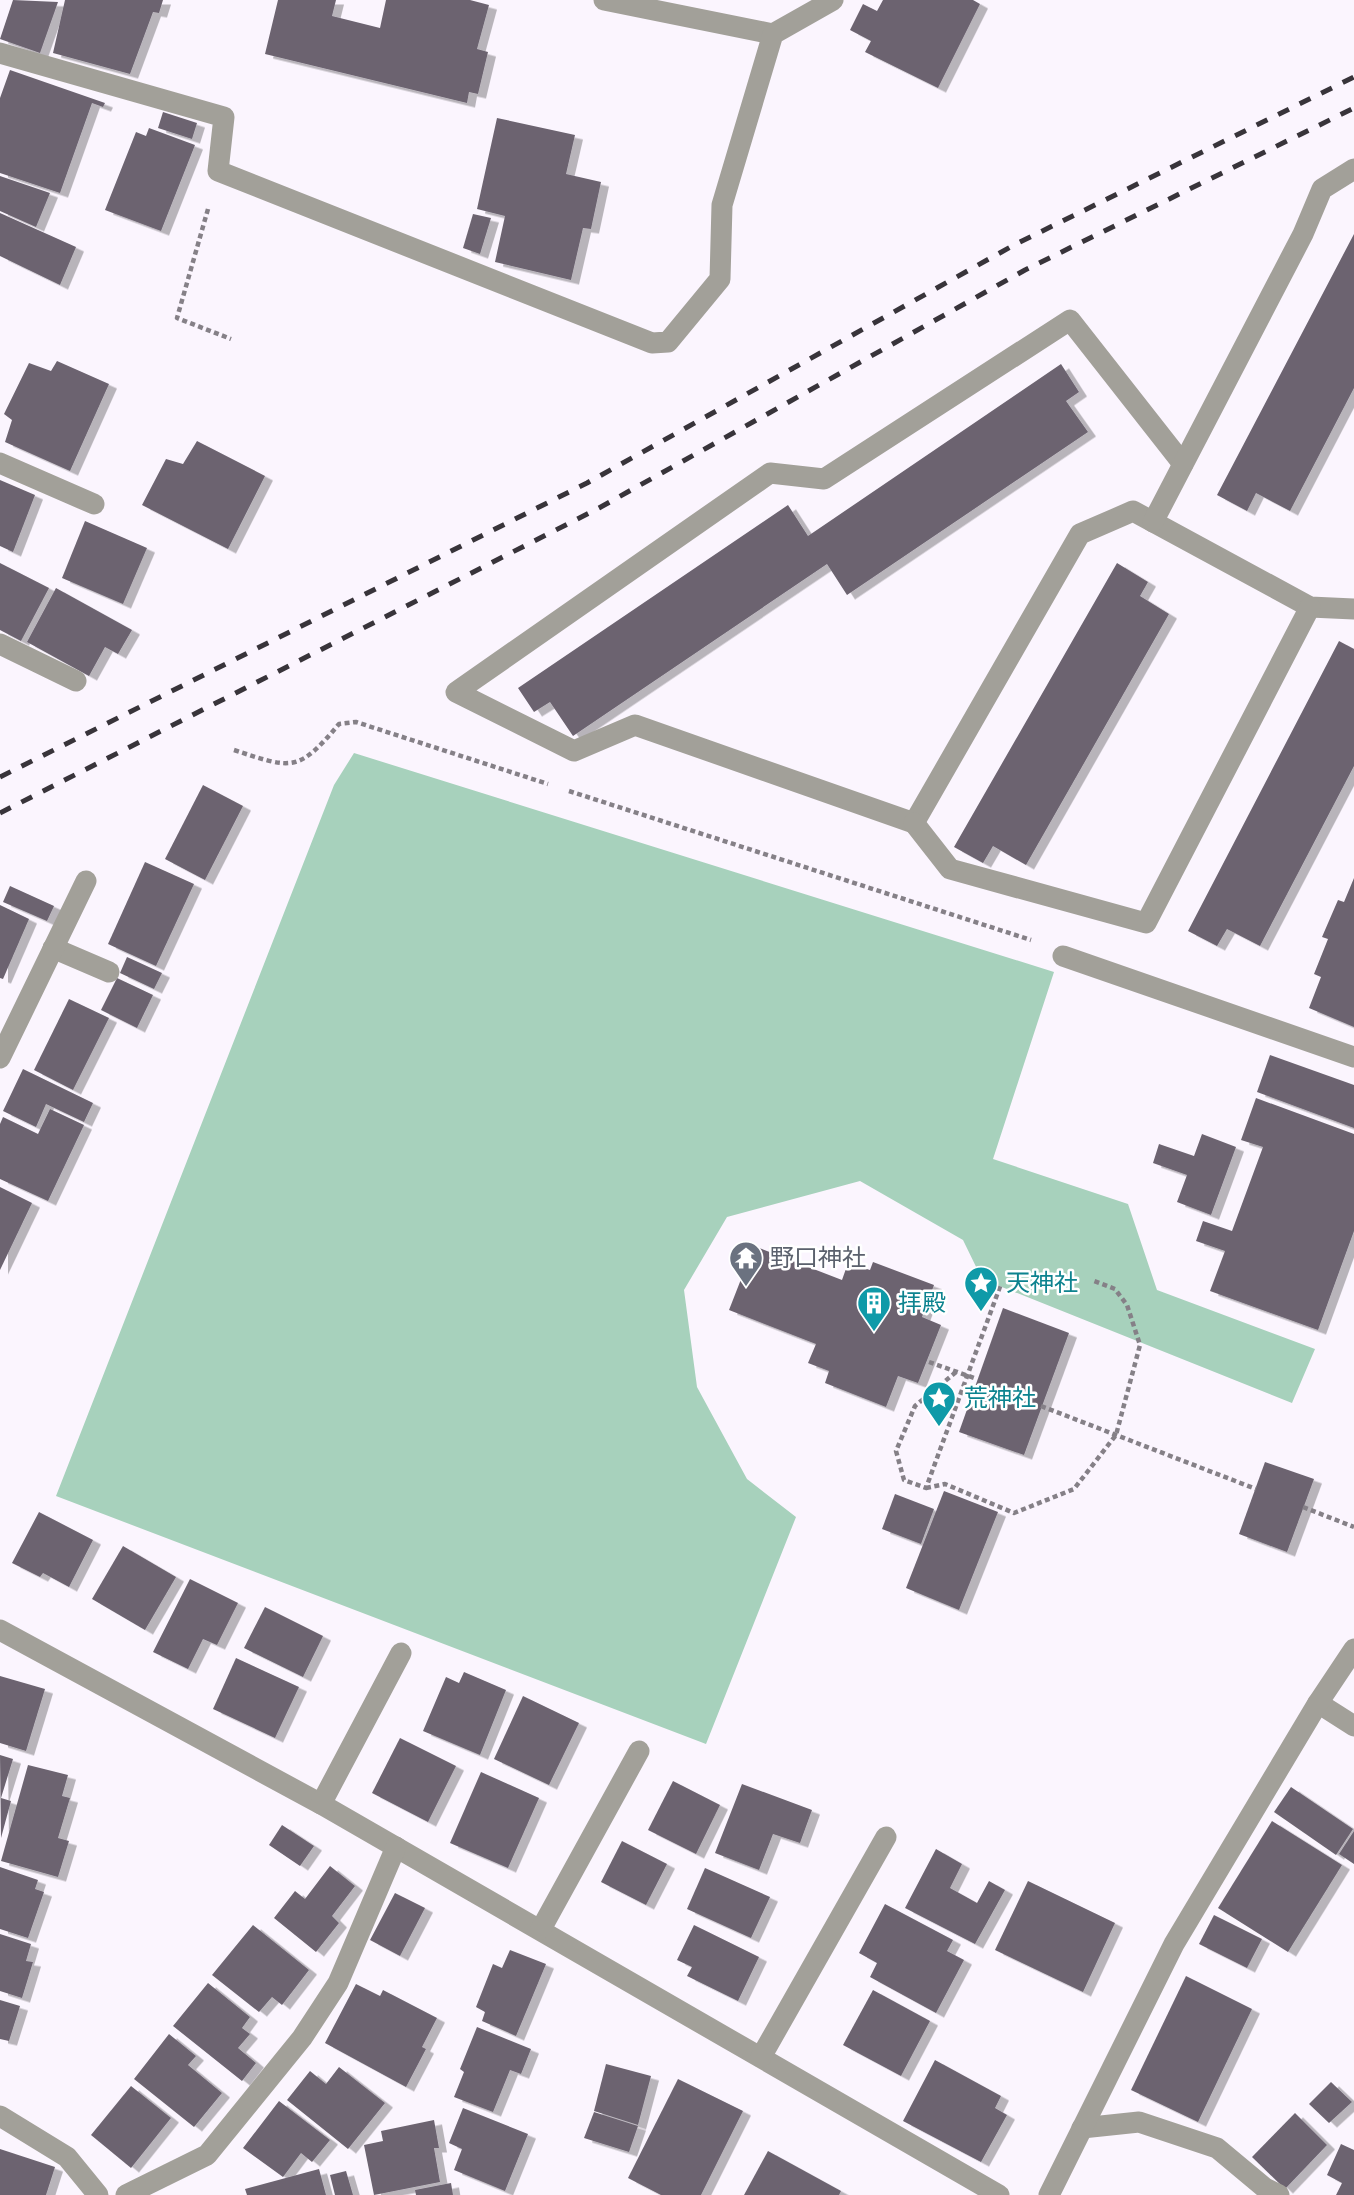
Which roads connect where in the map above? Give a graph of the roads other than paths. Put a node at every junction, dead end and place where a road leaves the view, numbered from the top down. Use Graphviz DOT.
graph roads {
  1 [pos="604,0"];
  2 [pos="833,0"];
  3 [pos="774,34"];
  4 [pos="0,53"];
  5 [pos="1354,169"];
  6 [pos="0,463"];
  7 [pos="1183,464"];
  8 [pos="94,504"];
  9 [pos="1153,522"];
  10 [pos="1310,607"];
  11 [pos="1354,609"];
  12 [pos="0,644"];
  13 [pos="76,681"];
  14 [pos="914,823"];
  15 [pos="86,881"];
  16 [pos="53,948"];
  17 [pos="1063,956"];
  18 [pos="109,972"];
  19 [pos="1354,1057"];
  20 [pos="0,1058"];
  21 [pos="0,1630"];
  22 [pos="1354,1649"];
  23 [pos="401,1653"];
  24 [pos="1318,1703"];
  25 [pos="1354,1727"];
  26 [pos="639,1751"];
  27 [pos="321,1804"];
  28 [pos="886,1837"];
  29 [pos="397,1847"];
  30 [pos="541,1929"];
  31 [pos="761,2057"];
  32 [pos="0,2116"];
  33 [pos="1082,2128"];
  34 [pos="98,2195"];
  35 [pos="126,2195"];
  36 [pos="999,2195"];
  37 [pos="1049,2195"];
  38 [pos="1279,2195"];
  1 -- 3 [label="street"];
  2 -- 3 [label="street"];
  3 -- 4 [label="street"];
  5 -- 7 [label="street"];
  6 -- 8 [label="street"];
  7 -- 9 [label="street"];
  7 -- 14 [label="street"];
  9 -- 10 [label="street"];
  9 -- 14 [label="street"];
  10 -- 11 [label="street"];
  10 -- 14 [label="street"];
  12 -- 13 [label="street"];
  15 -- 16 [label="street"];
  16 -- 18 [label="street"];
  16 -- 20 [label="street"];
  17 -- 19 [label="street"];
  21 -- 27 [label="street"];
  22 -- 24 [label="street"];
  23 -- 27 [label="street"];
  24 -- 25 [label="street"];
  24 -- 33 [label="street"];
  26 -- 30 [label="street"];
  27 -- 29 [label="street"];
  28 -- 31 [label="street"];
  29 -- 30 [label="street"];
  29 -- 35 [label="street"];
  30 -- 31 [label="street"];
  31 -- 36 [label="street"];
  32 -- 34 [label="street"];
  33 -- 37 [label="street"];
  33 -- 38 [label="street"];
}
